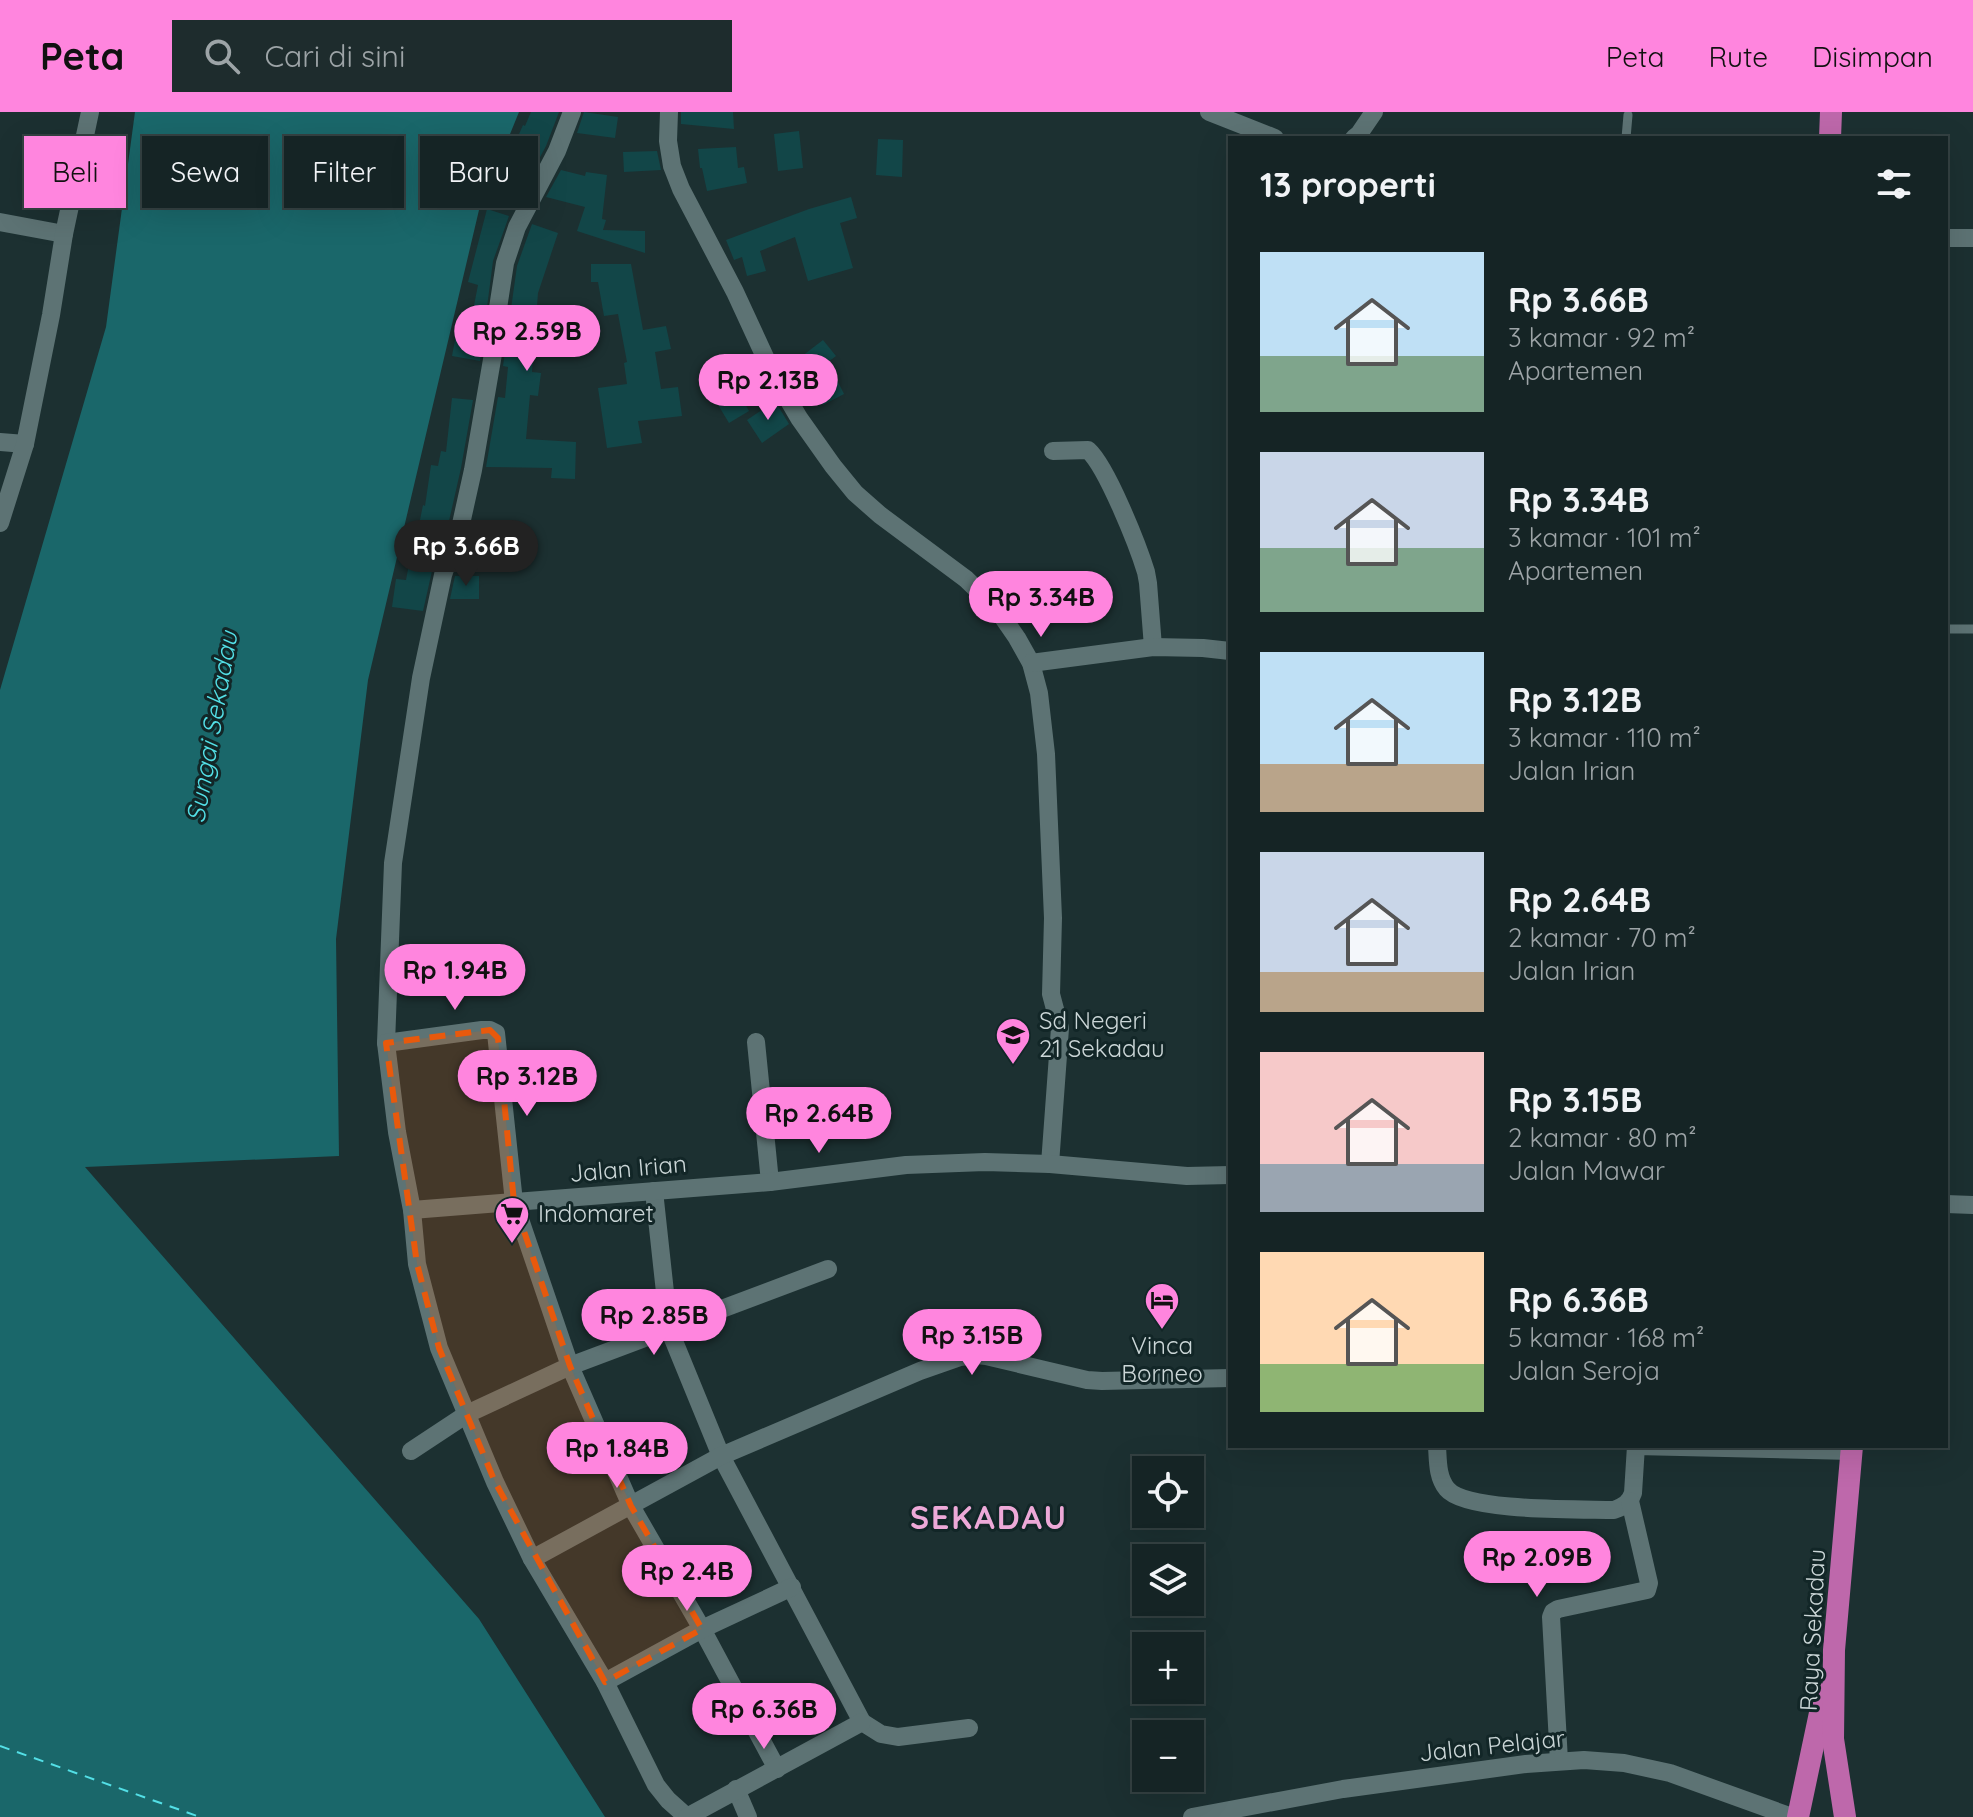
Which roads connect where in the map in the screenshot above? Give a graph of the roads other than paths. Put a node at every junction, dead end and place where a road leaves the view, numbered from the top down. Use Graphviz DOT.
graph roads {
  1 [pos="90,112"];
  2 [pos="572,112"];
  3 [pos="669,112"];
  4 [pos="1209,112"];
  5 [pos="1374,112"];
  6 [pos="1831,112"];
  7 [pos="1628,115"];
  8 [pos="1270,136"];
  9 [pos="1356,136"];
  10 [pos="1626,136"];
  11 [pos="1830,136"];
  12 [pos="0,222"];
  13 [pos="64,234"];
  14 [pos="1948,238"];
  15 [pos="1973,238"];
  16 [pos="0,442"];
  17 [pos="25,444"];
  18 [pos="1053,451"];
  19 [pos="0,523"];
  20 [pos="1948,629"];
  21 [pos="1973,629"];
  22 [pos="1153,647"];
  23 [pos="1228,651"];
  24 [pos="1031,663"];
  25 [pos="756,1042"];
  26 [pos="386,1043"];
  27 [pos="1050,1164"];
  28 [pos="1228,1175"];
  29 [pos="770,1182"];
  30 [pos="654,1191"];
  31 [pos="514,1202"];
  32 [pos="1948,1204"];
  33 [pos="1973,1205"];
  34 [pos="412,1210"];
  35 [pos="828,1269"];
  36 [pos="669,1329"];
  37 [pos="570,1366"];
  38 [pos="1228,1378"];
  39 [pos="467,1414"];
  40 [pos="1437,1448"];
  41 [pos="1636,1448"];
  42 [pos="1852,1448"];
  43 [pos="411,1451"];
  44 [pos="721,1456"];
  45 [pos="1630,1501"];
  46 [pos="631,1506"];
  47 [pos="532,1559"];
  48 [pos="792,1587"];
  49 [pos="702,1629"];
  50 [pos="1834,1650"];
  51 [pos="605,1682"];
  52 [pos="862,1722"];
  53 [pos="969,1728"];
  54 [pos="1559,1761"];
  55 [pos="777,1769"];
  56 [pos="736,1789"];
  57 [pos="687,1817"];
  58 [pos="748,1817"];
  59 [pos="1192,1817"];
  60 [pos="1795,1817"];
  61 [pos="1845,1817"];
  1 -- 13 [label="street"];
  2 -- 26 [label="street"];
  3 -- 24 [label="street"];
  4 -- 8 [label="street"];
  5 -- 9 [label="street"];
  6 -- 11 [label="highway"];
  7 -- 10 [label="lane"];
  12 -- 13 [label="street"];
  13 -- 17 [label="street"];
  14 -- 15 [label="street"];
  16 -- 17 [label="street"];
  17 -- 19 [label="street"];
  18 -- 22 [label="street"];
  20 -- 21 [label="lane"];
  22 -- 23 [label="street"];
  22 -- 24 [label="street"];
  24 -- 27 [label="street"];
  25 -- 29 [label="street"];
  26 -- 31 [label="street"];
  26 -- 34 [label="street"];
  27 -- 28 [label="street, Jalan Irian"];
  27 -- 29 [label="street, Jalan Irian"];
  29 -- 30 [label="street, Jalan Irian"];
  30 -- 31 [label="street, Jalan Irian"];
  30 -- 36 [label="street"];
  31 -- 34 [label="street, Jalan Irian"];
  31 -- 37 [label="street"];
  32 -- 33 [label="street"];
  34 -- 39 [label="street"];
  35 -- 36 [label="street"];
  36 -- 37 [label="street"];
  36 -- 44 [label="street"];
  37 -- 39 [label="street"];
  37 -- 46 [label="street"];
  38 -- 44 [label="street"];
  39 -- 43 [label="street"];
  39 -- 47 [label="street"];
  40 -- 45 [label="street"];
  41 -- 45 [label="street"];
  42 -- 50 [label="highway, Raya Sekadau"];
  44 -- 46 [label="street"];
  44 -- 48 [label="street"];
  45 -- 54 [label="street"];
  46 -- 47 [label="street"];
  46 -- 49 [label="street"];
  47 -- 51 [label="street"];
  48 -- 49 [label="street"];
  48 -- 52 [label="street"];
  49 -- 51 [label="street"];
  49 -- 55 [label="street"];
  50 -- 60 [label="highway"];
  50 -- 61 [label="highway, Raya Sekadau"];
  51 -- 57 [label="street"];
  52 -- 53 [label="street"];
  52 -- 55 [label="street"];
  54 -- 59 [label="street, Jalan Pelajar"];
  54 -- 60 [label="street, Jalan Pelajar"];
  55 -- 56 [label="street"];
  56 -- 57 [label="street"];
  56 -- 58 [label="street"];
}
